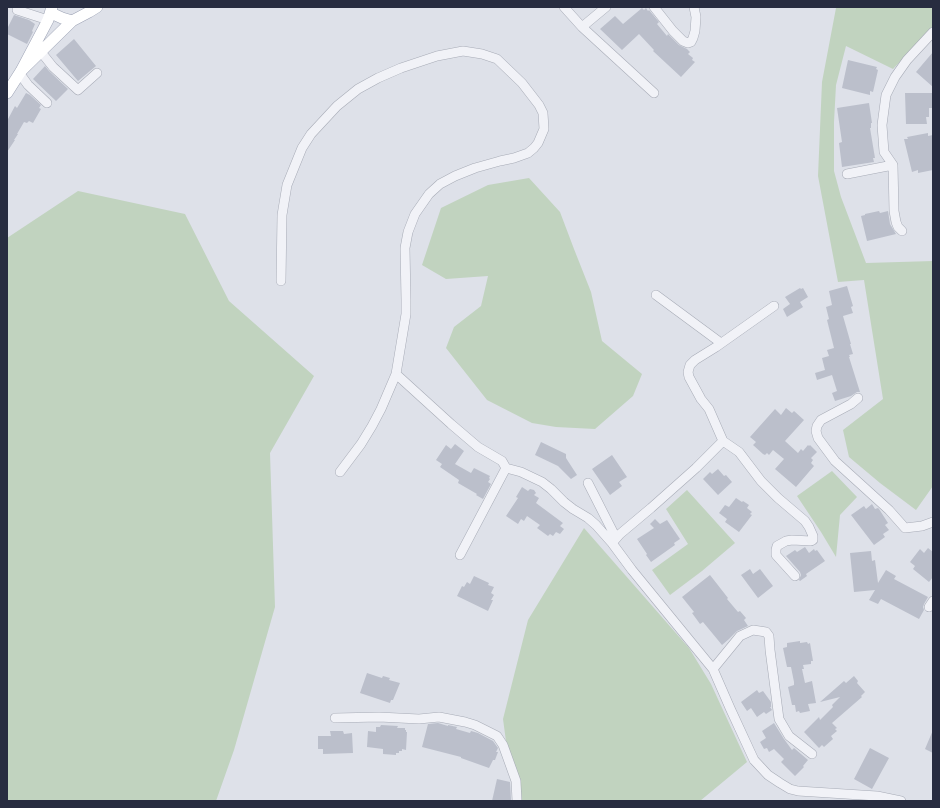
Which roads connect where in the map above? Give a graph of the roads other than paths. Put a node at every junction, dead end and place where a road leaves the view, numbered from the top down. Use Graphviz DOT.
graph roads {
  1 [pos="97,7"];
  2 [pos="564,7"];
  3 [pos="606,7"];
  4 [pos="654,7"];
  5 [pos="694,7"];
  6 [pos="18,10"];
  7 [pos="50,13"];
  8 [pos="72,21"];
  9 [pos="582,27"];
  10 [pos="933,32"];
  11 [pos="41,52"];
  12 [pos="20,73"];
  13 [pos="97,73"];
  14 [pos="7,93"];
  15 [pos="654,93"];
  16 [pos="47,103"];
  17 [pos="892,165"];
  18 [pos="847,174"];
  19 [pos="902,231"];
  20 [pos="282,281"];
  21 [pos="656,295"];
  22 [pos="774,306"];
  23 [pos="721,342"];
  24 [pos="396,374"];
  25 [pos="858,398"];
  26 [pos="723,441"];
  27 [pos="506,468"];
  28 [pos="340,472"];
  29 [pos="588,483"];
  30 [pos="933,522"];
  31 [pos="614,540"];
  32 [pos="460,555"];
  33 [pos="795,576"];
  34 [pos="713,669"];
  35 [pos="335,718"];
  36 [pos="812,754"];
  37 [pos="517,801"];
  38 [pos="901,801"];
  1 -- 8 [label="main road"];
  2 -- 9 [label="street"];
  3 -- 9 [label="street"];
  4 -- 5 [label="street"];
  6 -- 7 [label="street"];
  7 -- 8 [label="main road"];
  7 -- 12 [label="main road"];
  8 -- 11 [label="main road"];
  9 -- 15 [label="street"];
  10 -- 17 [label="street"];
  11 -- 12 [label="main road"];
  11 -- 13 [label="street"];
  12 -- 14 [label="main road"];
  12 -- 16 [label="street"];
  17 -- 18 [label="street"];
  17 -- 19 [label="street"];
  20 -- 24 [label="street"];
  21 -- 23 [label="street"];
  22 -- 23 [label="street"];
  23 -- 26 [label="street"];
  24 -- 27 [label="street"];
  24 -- 28 [label="street"];
  25 -- 30 [label="street"];
  26 -- 31 [label="street"];
  26 -- 33 [label="street"];
  27 -- 31 [label="street"];
  27 -- 32 [label="street"];
  29 -- 31 [label="street"];
  31 -- 34 [label="street"];
  34 -- 36 [label="street"];
  34 -- 38 [label="street"];
  35 -- 37 [label="street"];
}
